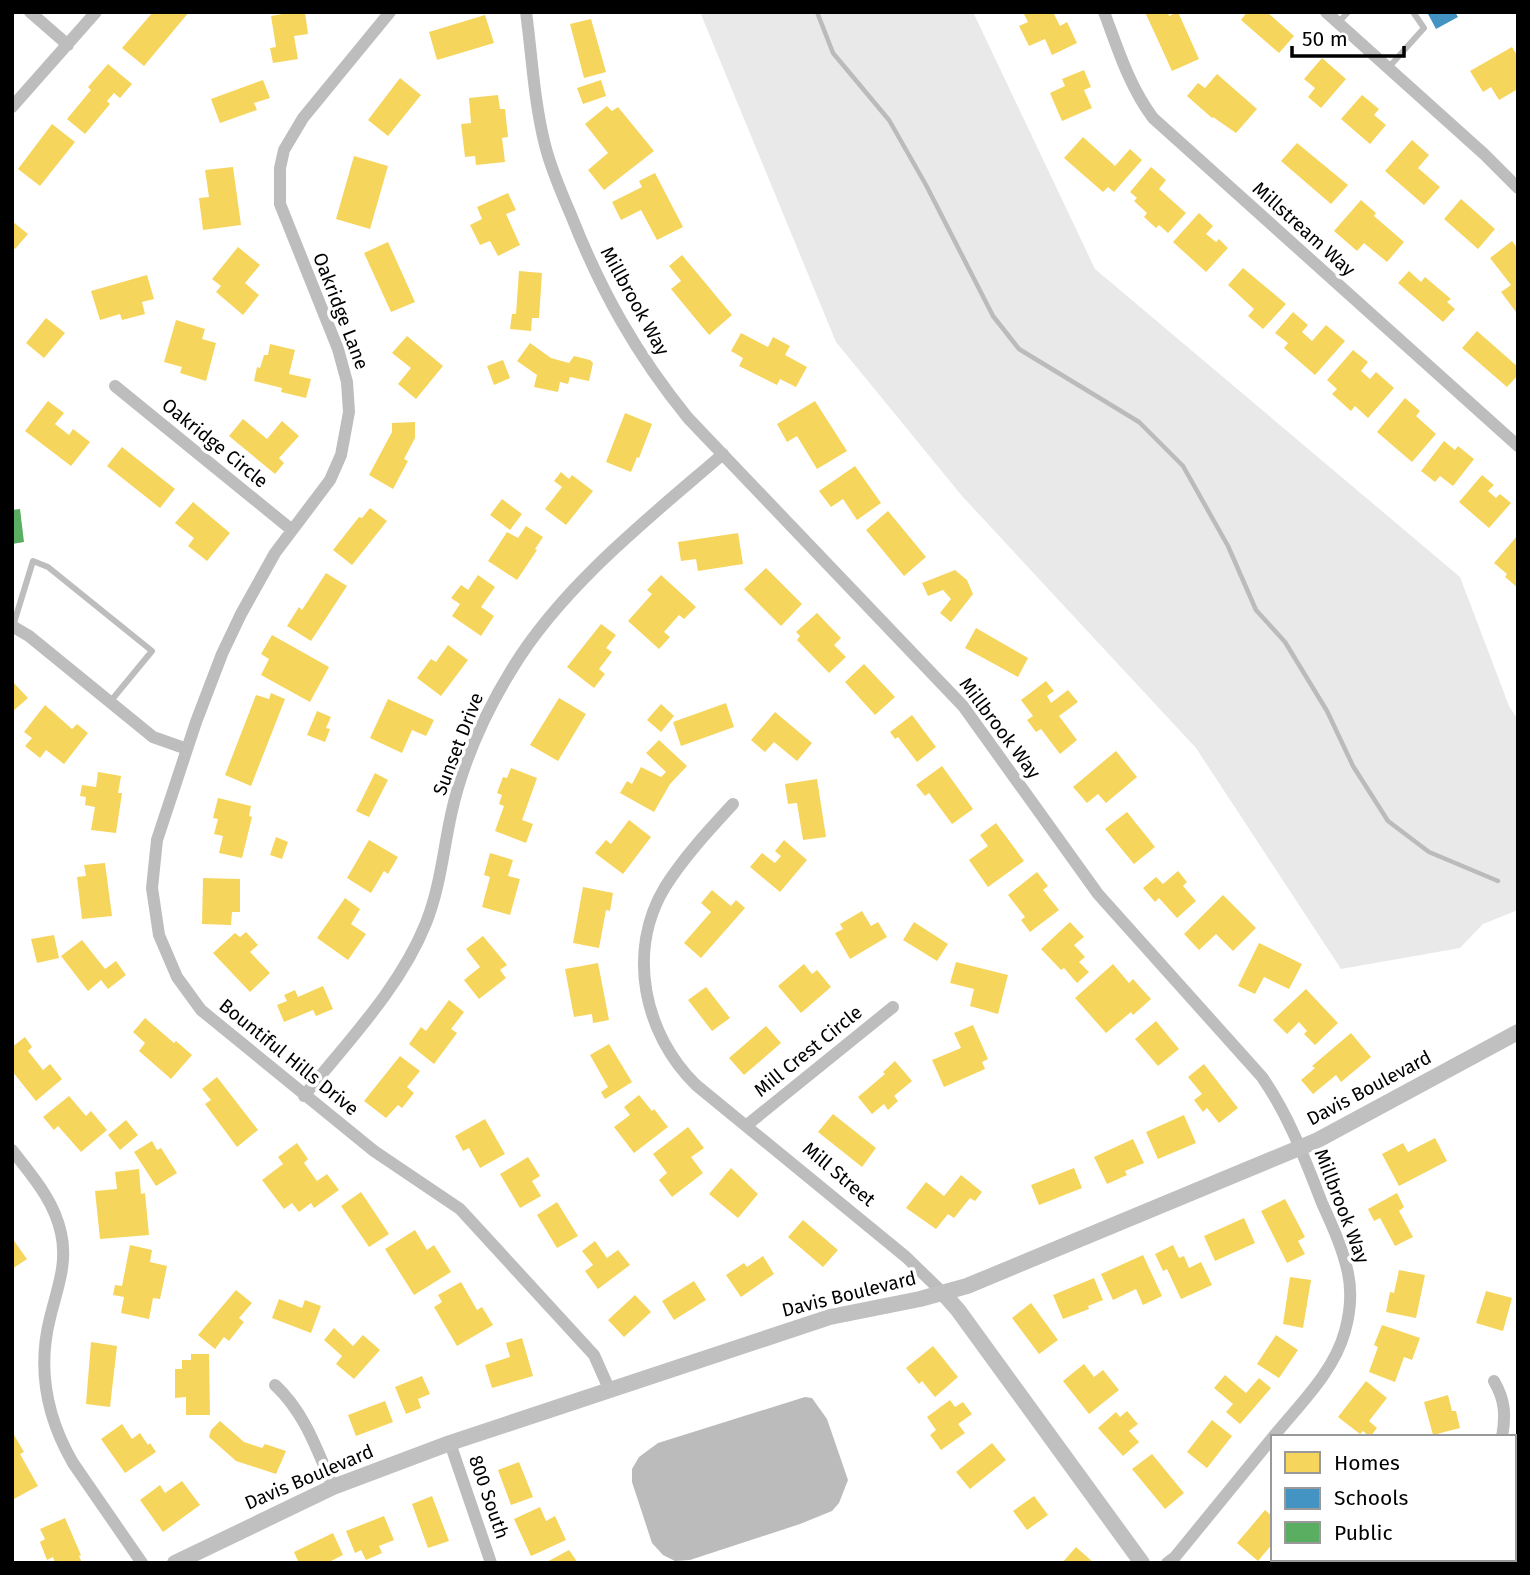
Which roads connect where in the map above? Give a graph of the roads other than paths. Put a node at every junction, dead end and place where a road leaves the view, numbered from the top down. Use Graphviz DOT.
graph roads {
  1 [pos="30,12"];
  2 [pos="96,12"];
  3 [pos="390,12"];
  4 [pos="526,12"];
  5 [pos="1104,12"];
  6 [pos="1326,12"];
  7 [pos="1349,12"];
  8 [pos="1413,12"];
  9 [pos="1338,23"];
  10 [pos="68,45"];
  11 [pos="1388,68"];
  12 [pos="12,107"];
  13 [pos="1518,188"];
  14 [pos="115,386"];
  15 [pos="1518,446"];
  16 [pos="723,454"];
  17 [pos="292,530"];
  18 [pos="12,626"];
  19 [pos="110,702"];
  20 [pos="187,749"];
  21 [pos="733,804"];
  22 [pos="893,1007"];
  23 [pos="1518,1032"];
  24 [pos="304,1096"];
  25 [pos="747,1125"];
  26 [pos="1300,1148"];
  27 [pos="12,1150"];
  28 [pos="943,1293"];
  29 [pos="1494,1381"];
  30 [pos="275,1385"];
  31 [pos="610,1391"];
  32 [pos="1275,1435"];
  33 [pos="1502,1435"];
  34 [pos="1271,1439"];
  35 [pos="450,1444"];
  36 [pos="332,1488"];
  37 [pos="142,1563"];
  38 [pos="175,1563"];
  39 [pos="491,1563"];
  40 [pos="1142,1563"];
  41 [pos="1167,1563"];
  1 -- 10 [label="street"];
  2 -- 10 [label="street"];
  3 -- 17 [label="street, Oakridge Lane"];
  4 -- 16 [label="street, Millbrook Way"];
  5 -- 15 [label="street, Millstream Way"];
  6 -- 9 [label="street"];
  7 -- 9 [label="lane"];
  8 -- 11 [label="lane"];
  9 -- 11 [label="street"];
  10 -- 12 [label="street"];
  11 -- 13 [label="street"];
  14 -- 17 [label="street, Oakridge Circle"];
  16 -- 24 [label="street, Sunset Drive"];
  16 -- 26 [label="street, Millbrook Way"];
  17 -- 20 [label="street, Oakridge Lane"];
  18 -- 19 [label="street"];
  18 -- 19 [label="lane"];
  19 -- 20 [label="street"];
  20 -- 24 [label="street, Bountiful Hills Drive"];
  21 -- 25 [label="street, Mill Street"];
  22 -- 25 [label="street, Mill Crest Circle"];
  23 -- 26 [label="street, Davis Boulevard"];
  24 -- 31 [label="street, Bountiful Hills Drive"];
  25 -- 28 [label="street, Mill Street"];
  26 -- 28 [label="street, Davis Boulevard"];
  26 -- 32 [label="street, Millbrook Way"];
  27 -- 37 [label="street"];
  28 -- 31 [label="street, Davis Boulevard"];
  28 -- 40 [label="street, Mill Street"];
  29 -- 33 [label="street"];
  30 -- 36 [label="street"];
  31 -- 35 [label="street, Davis Boulevard"];
  34 -- 41 [label="street, Millbrook Way"];
  35 -- 36 [label="street, Davis Boulevard"];
  35 -- 39 [label="street, 800 South"];
  36 -- 38 [label="street, Davis Boulevard"];
}
